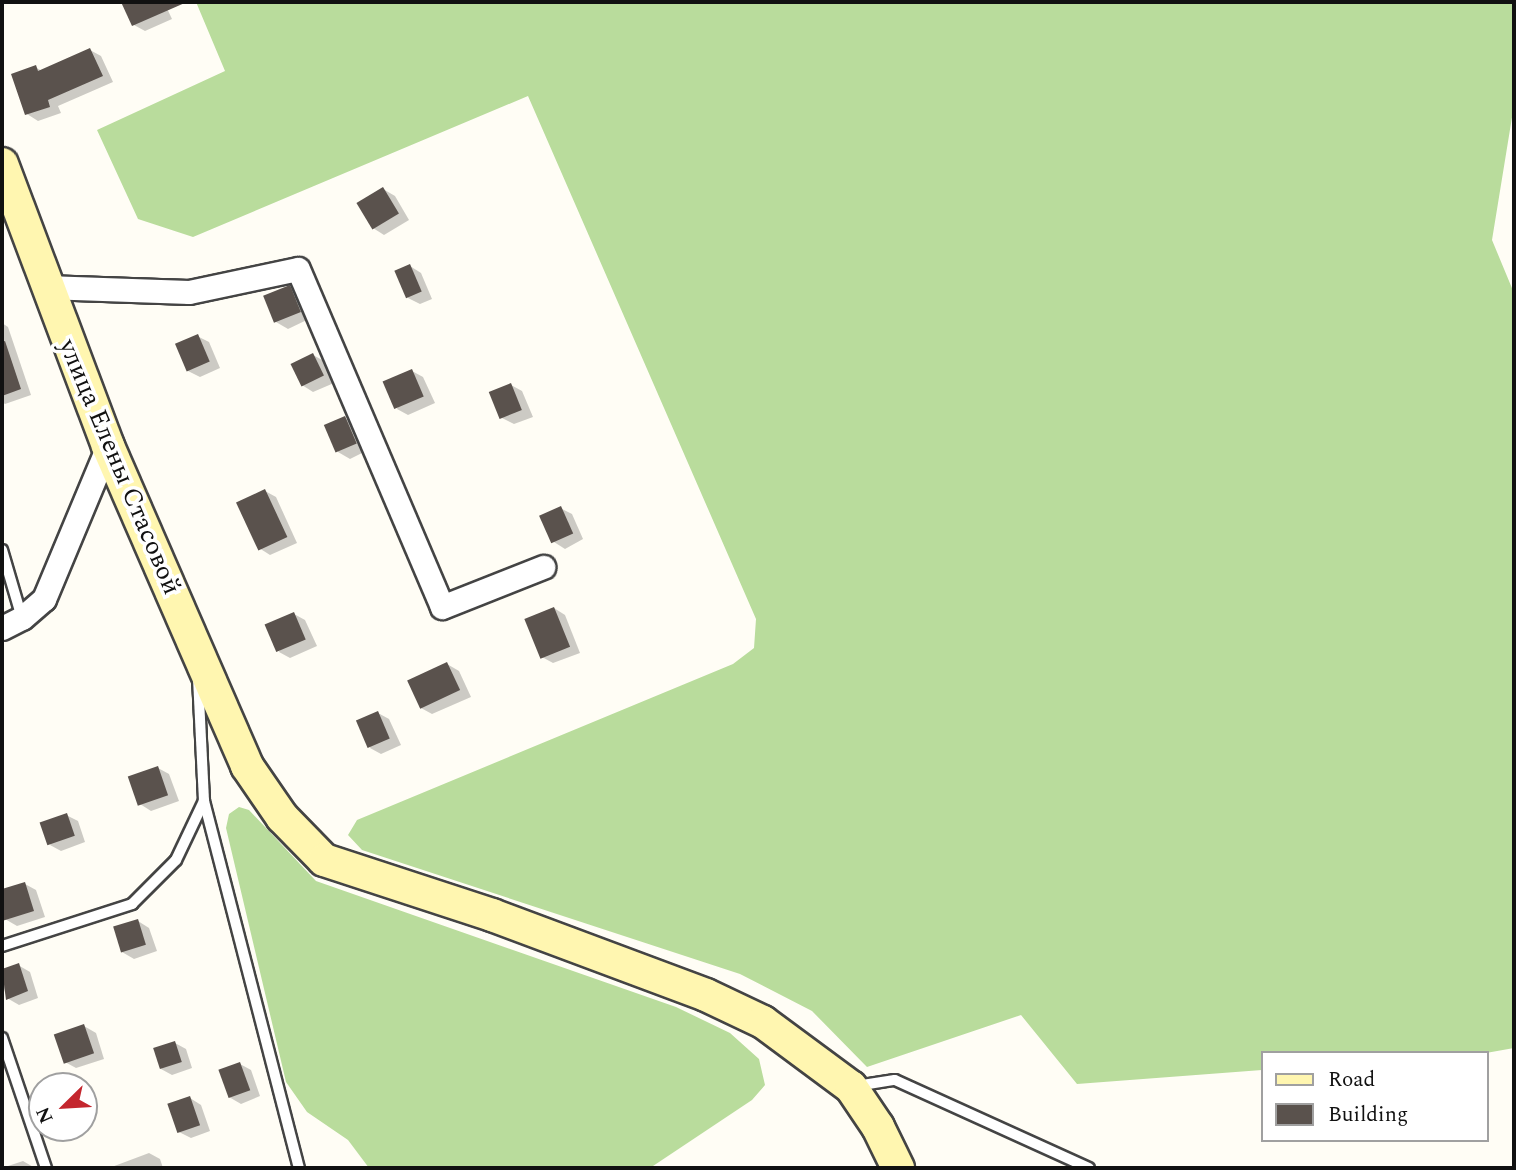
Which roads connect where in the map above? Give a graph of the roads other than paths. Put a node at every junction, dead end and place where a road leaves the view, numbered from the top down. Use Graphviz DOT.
graph roads {
  1 [pos="2,164"];
  2 [pos="45,287"];
  3 [pos="108,446"];
  4 [pos="2,550"];
  5 [pos="543,567"];
  6 [pos="12,623"];
  7 [pos="197,654"];
  8 [pos="204,801"];
  9 [pos="2,946"];
  10 [pos="2,1038"];
  11 [pos="850,1087"];
  12 [pos="46,1168"];
  13 [pos="299,1168"];
  14 [pos="898,1168"];
  15 [pos="1089,1168"];
  1 -- 2 [label="main road, улица Елены Стасовой"];
  2 -- 3 [label="main road, улица Елены Стасовой"];
  2 -- 5 [label="street"];
  3 -- 6 [label="street"];
  3 -- 7 [label="main road, улица Елены Стасовой"];
  4 -- 6 [label="lane"];
  7 -- 8 [label="lane"];
  7 -- 11 [label="main road, улица Елены Стасовой"];
  8 -- 9 [label="lane"];
  8 -- 13 [label="lane"];
  10 -- 12 [label="lane"];
  11 -- 14 [label="main road, улица Елены Стасовой"];
  11 -- 15 [label="lane"];
}
